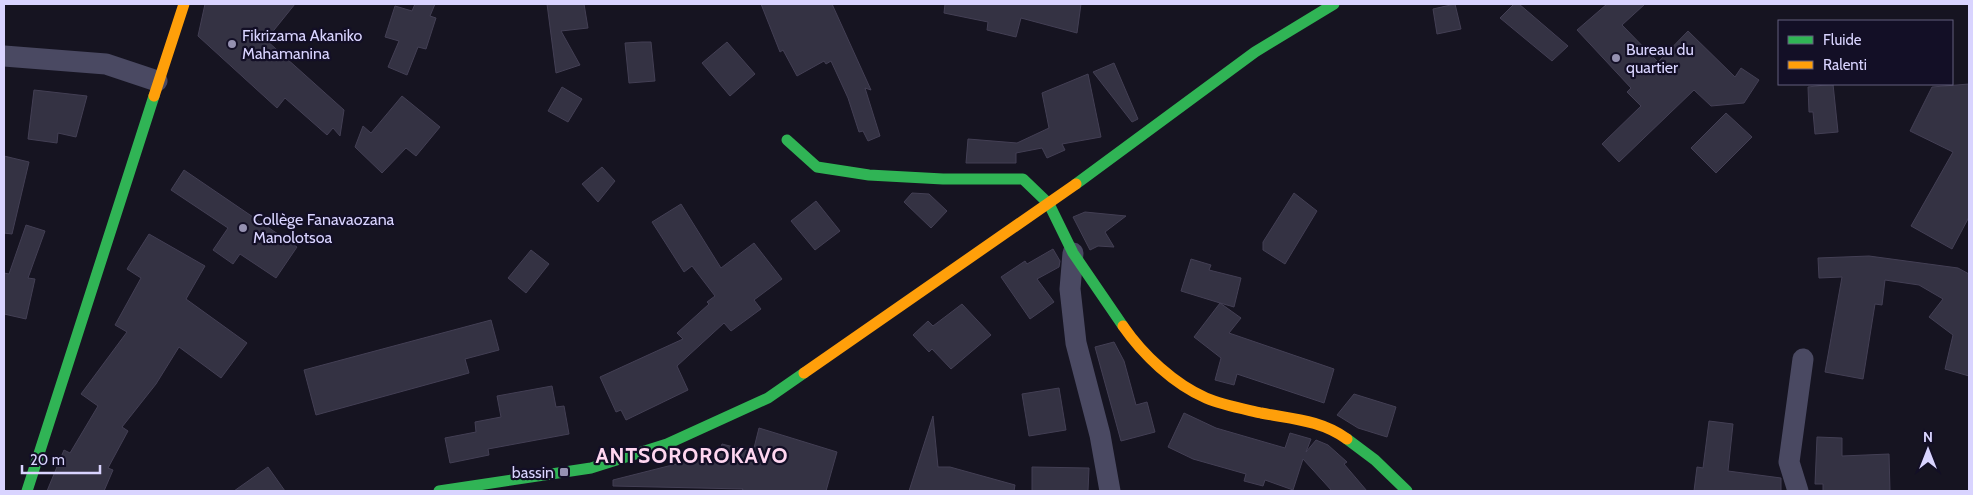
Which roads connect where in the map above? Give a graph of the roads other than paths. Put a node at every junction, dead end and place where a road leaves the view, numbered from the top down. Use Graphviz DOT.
graph roads {
  1 [pos="184,4"];
  2 [pos="1334,4"];
  3 [pos="4,56"];
  4 [pos="157,81"];
  5 [pos="786,140"];
  6 [pos="1048,204"];
  7 [pos="1073,253"];
  8 [pos="1802,359"];
  9 [pos="27,491"];
  10 [pos="439,491"];
  11 [pos="1110,491"];
  12 [pos="1407,491"];
  13 [pos="1798,491"];
  1 -- 4 [label="street"];
  2 -- 6 [label="street"];
  3 -- 4 [label="street"];
  4 -- 9 [label="street"];
  5 -- 6 [label="street"];
  6 -- 7 [label="street"];
  6 -- 10 [label="street"];
  7 -- 11 [label="street"];
  7 -- 12 [label="street"];
  8 -- 13 [label="street"];
}
